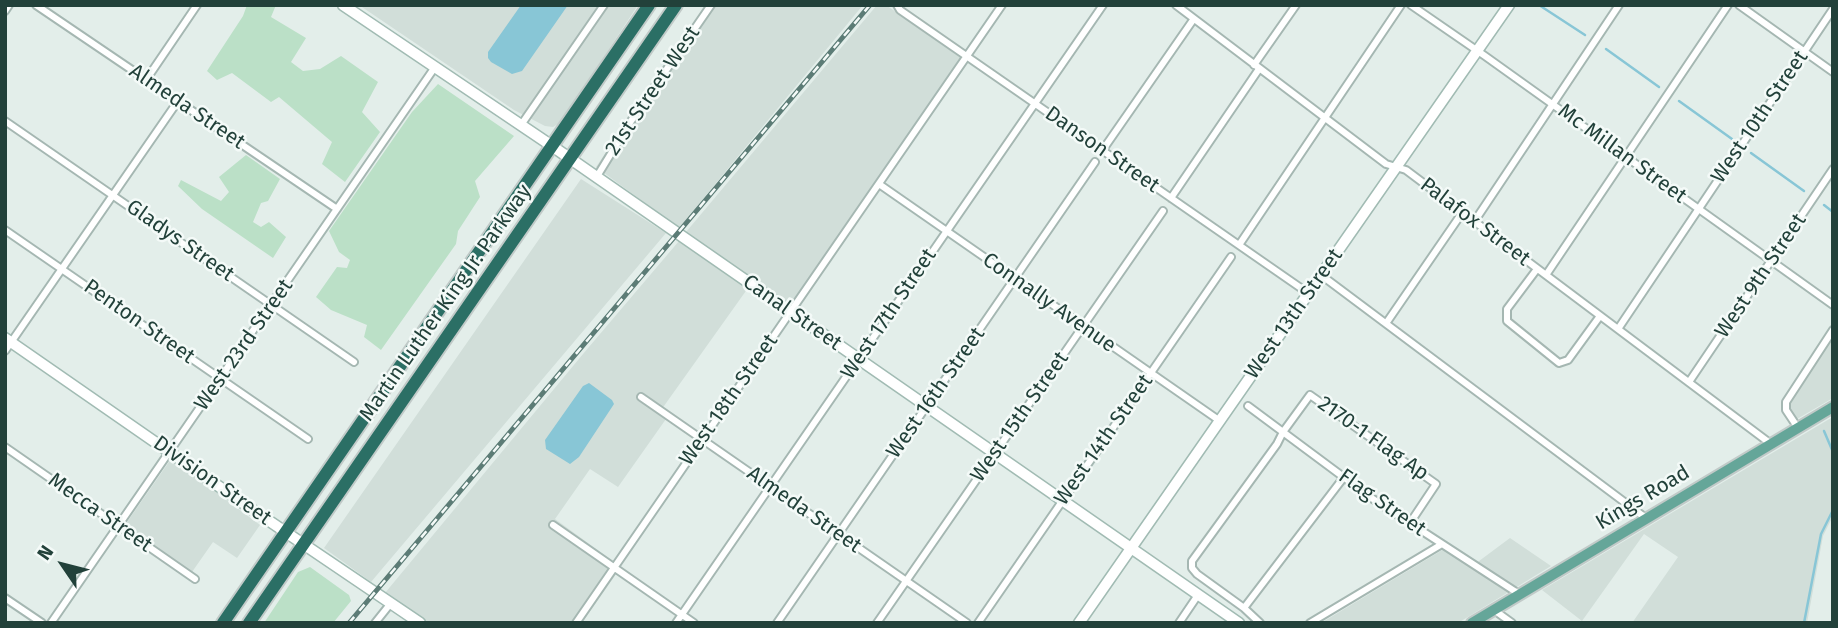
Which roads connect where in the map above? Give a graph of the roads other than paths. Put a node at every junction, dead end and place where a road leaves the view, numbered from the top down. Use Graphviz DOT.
graph roads {
  1 [pos="9,5"];
  2 [pos="36,5"];
  3 [pos="197,5"];
  4 [pos="343,5"];
  5 [pos="604,5"];
  6 [pos="649,5"];
  7 [pos="676,5"];
  8 [pos="711,5"];
  9 [pos="897,5"];
  10 [pos="1002,5"];
  11 [pos="1103,5"];
  12 [pos="1176,5"];
  13 [pos="1191,5"];
  14 [pos="1296,5"];
  15 [pos="1401,5"];
  16 [pos="1410,5"];
  17 [pos="1509,5"];
  18 [pos="1619,5"];
  19 [pos="1728,5"];
  20 [pos="1740,5"];
  21 [pos="1833,9"];
  22 [pos="5,11"];
  23 [pos="1186,13"];
  24 [pos="1194,20"];
  25 [pos="1478,51"];
  26 [pos="1804,51"];
  27 [pos="967,57"];
  28 [pos="435,67"];
  29 [pos="1257,67"];
  30 [pos="1833,72"];
  31 [pos="146,79"];
  32 [pos="178,101"];
  33 [pos="1035,104"];
  34 [pos="1553,104"];
  35 [pos="1324,118"];
  36 [pos="5,121"];
  37 [pos="521,125"];
  38 [pos="552,146"];
  39 [pos="1102,150"];
  40 [pos="1626,157"];
  41 [pos="569,159"];
  42 [pos="1094,162"];
  43 [pos="1395,167"];
  44 [pos="1833,169"];
  45 [pos="596,178"];
  46 [pos="878,184"];
  47 [pos="112,195"];
  48 [pos="1171,198"];
  49 [pos="337,209"];
  50 [pos="1699,209"];
  51 [pos="1163,211"];
  52 [pos="1462,213"];
  53 [pos="1474,222"];
  54 [pos="5,230"];
  55 [pos="946,231"];
  56 [pos="1239,245"];
  57 [pos="1231,257"];
  58 [pos="1772,261"];
  59 [pos="1537,268"];
  60 [pos="62,269"];
  61 [pos="1321,275"];
  62 [pos="1546,275"];
  63 [pos="1014,279"];
  64 [pos="1308,293"];
  65 [pos="272,305"];
  66 [pos="1833,305"];
  67 [pos="790,312"];
  68 [pos="1600,316"];
  69 [pos="1387,322"];
  70 [pos="1082,326"];
  71 [pos="1618,329"];
  72 [pos="1833,330"];
  73 [pos="7,344"];
  74 [pos="859,359"];
  75 [pos="354,362"];
  76 [pos="1151,373"];
  77 [pos="221,379"];
  78 [pos="1689,382"];
  79 [pos="641,397"];
  80 [pos="927,406"];
  81 [pos="1248,406"];
  82 [pos="1833,407"];
  83 [pos="1220,421"];
  84 [pos="1798,428"];
  85 [pos="1283,432"];
  86 [pos="307,439"];
  87 [pos="702,439"];
  88 [pos="1771,444"];
  89 [pos="5,447"];
  90 [pos="170,452"];
  91 [pos="995,453"];
  92 [pos="1344,477"];
  93 [pos="771,486"];
  94 [pos="1062,500"];
  95 [pos="1647,519"];
  96 [pos="1410,523"];
  97 [pos="553,525"];
  98 [pos="118,526"];
  99 [pos="285,532"];
  100 [pos="838,534"];
  101 [pos="1442,544"];
  102 [pos="303,545"];
  103 [pos="1131,548"];
  104 [pos="615,567"];
  105 [pos="195,579"];
  106 [pos="907,580"];
  107 [pos="1519,594"];
  108 [pos="1198,595"];
  109 [pos="5,598"];
  110 [pos="391,603"];
  111 [pos="1244,608"];
  112 [pos="1493,610"];
  113 [pos="682,614"];
  114 [pos="42,623"];
  115 [pos="51,623"];
  116 [pos="223,623"];
  117 [pos="249,623"];
  118 [pos="375,623"];
  119 [pos="420,623"];
  120 [pos="576,623"];
  121 [pos="676,623"];
  122 [pos="694,623"];
  123 [pos="777,623"];
  124 [pos="877,623"];
  125 [pos="967,623"];
  126 [pos="978,623"];
  127 [pos="1079,623"];
  128 [pos="1179,623"];
  129 [pos="1239,623"];
  130 [pos="1260,623"];
  131 [pos="1310,623"];
  132 [pos="1472,623"];
  133 [pos="1512,623"];
  1 -- 22 [label="street"];
  2 -- 31 [label="street, Almeda Street"];
  3 -- 31 [label="street"];
  4 -- 28 [label="street, Canal Street"];
  5 -- 37 [label="street"];
  6 -- 38 [label="highway, Martin Luther King Jr. Parkway"];
  7 -- 41 [label="highway, Martin Luther King Jr. Parkway"];
  8 -- 45 [label="street, 21st Street West"];
  9 -- 27 [label="street, Danson Street"];
  10 -- 27 [label="street, West 18th Street"];
  11 -- 33 [label="street, West 17th Street"];
  12 -- 23 [label="street, Palafox Street"];
  13 -- 23 [label="street"];
  14 -- 29 [label="street"];
  15 -- 35 [label="street"];
  16 -- 25 [label="street, Mc Millan Street"];
  17 -- 25 [label="street, West 13th Street"];
  18 -- 34 [label="street"];
  19 -- 40 [label="street"];
  20 -- 26 [label="street"];
  21 -- 26 [label="street, West 10th Street"];
  23 -- 24 [label="street, Palafox Street"];
  24 -- 29 [label="street, Palafox Street"];
  24 -- 39 [label="street"];
  25 -- 34 [label="street, Mc Millan Street"];
  25 -- 43 [label="street, West 13th Street"];
  26 -- 30 [label="street"];
  26 -- 50 [label="street, West 10th Street"];
  27 -- 33 [label="street, Danson Street"];
  27 -- 46 [label="street, West 18th Street"];
  28 -- 37 [label="street, Canal Street"];
  28 -- 49 [label="street, West 23rd Street"];
  29 -- 35 [label="street, Palafox Street"];
  29 -- 48 [label="street"];
  31 -- 32 [label="street, Almeda Street"];
  32 -- 47 [label="street"];
  32 -- 49 [label="street, Almeda Street"];
  33 -- 39 [label="street, Danson Street"];
  33 -- 55 [label="street, West 17th Street"];
  34 -- 40 [label="street, Mc Millan Street"];
  34 -- 53 [label="street"];
  35 -- 43 [label="street, Palafox Street"];
  35 -- 56 [label="street"];
  36 -- 47 [label="street, Gladys Street"];
  37 -- 38 [label="street, Canal Street"];
  38 -- 41 [label="street, Canal Street"];
  38 -- 99 [label="highway, Martin Luther King Jr. Parkway"];
  39 -- 48 [label="street, Danson Street"];
  40 -- 50 [label="street, Mc Millan Street"];
  40 -- 62 [label="street"];
  41 -- 45 [label="street, Canal Street"];
  41 -- 102 [label="highway, Martin Luther King Jr. Parkway"];
  42 -- 63 [label="street, West 16th Street"];
  43 -- 52 [label="street, Palafox Street"];
  43 -- 61 [label="street, West 13th Street"];
  44 -- 58 [label="street, West 9th Street"];
  45 -- 67 [label="street, Canal Street"];
  46 -- 55 [label="street, Connally Avenue"];
  46 -- 67 [label="street, West 18th Street"];
  47 -- 60 [label="street"];
  47 -- 65 [label="street, Gladys Street"];
  48 -- 56 [label="street, Danson Street"];
  49 -- 65 [label="street, West 23rd Street"];
  50 -- 58 [label="street, Mc Millan Street"];
  50 -- 71 [label="street, West 10th Street"];
  51 -- 70 [label="street, West 15th Street"];
  52 -- 53 [label="street, Palafox Street"];
  52 -- 69 [label="street"];
  53 -- 59 [label="street, Palafox Street"];
  54 -- 60 [label="street, Penton Street"];
  55 -- 63 [label="street, Connally Avenue"];
  55 -- 74 [label="street, West 17th Street"];
  56 -- 64 [label="street, Danson Street"];
  57 -- 76 [label="street, West 14th Street"];
  58 -- 66 [label="street, Mc Millan Street"];
  58 -- 78 [label="street, West 9th Street"];
  59 -- 62 [label="street, Palafox Street"];
  59 -- 68 [label="street"];
  60 -- 73 [label="street"];
  60 -- 77 [label="street, Penton Street"];
  61 -- 64 [label="street, West 13th Street"];
  61 -- 69 [label="street"];
  62 -- 68 [label="street, Palafox Street"];
  63 -- 70 [label="street, Connally Avenue"];
  63 -- 80 [label="street, West 16th Street"];
  64 -- 83 [label="street, West 13th Street"];
  65 -- 75 [label="street, Gladys Street"];
  65 -- 77 [label="street, West 23rd Street"];
  67 -- 74 [label="street, Canal Street"];
  67 -- 87 [label="street, West 18th Street"];
  68 -- 71 [label="street, Palafox Street"];
  69 -- 95 [label="street"];
  70 -- 76 [label="street, Connally Avenue"];
  70 -- 91 [label="street, West 15th Street"];
  71 -- 78 [label="street, Palafox Street"];
  72 -- 84 [label="street"];
  73 -- 90 [label="street, Division Street"];
  74 -- 80 [label="street, Canal Street"];
  74 -- 93 [label="street, West 17th Street"];
  76 -- 83 [label="street, Connally Avenue"];
  76 -- 94 [label="street, West 14th Street"];
  77 -- 86 [label="street, Penton Street"];
  77 -- 90 [label="street, West 23rd Street"];
  78 -- 88 [label="street, Palafox Street"];
  79 -- 87 [label="street, Almeda Street"];
  80 -- 91 [label="street, Canal Street"];
  80 -- 100 [label="street, West 16th Street"];
  81 -- 85 [label="street, Flag Street"];
  82 -- 84 [label="main road, Kings Road"];
  83 -- 103 [label="street, West 13th Street"];
  84 -- 88 [label="main road, Kings Road"];
  85 -- 92 [label="street, Flag Street"];
  85 -- 96 [label="street, 2170-1 Flag Ap"];
  85 -- 111 [label="street"];
  87 -- 93 [label="street, Almeda Street"];
  87 -- 104 [label="street, West 18th Street"];
  88 -- 95 [label="main road, Kings Road"];
  89 -- 98 [label="street, Mecca Street"];
  90 -- 98 [label="street, West 23rd Street"];
  90 -- 99 [label="street, Division Street"];
  91 -- 94 [label="street, Canal Street"];
  91 -- 106 [label="street, West 15th Street"];
  92 -- 96 [label="street, Flag Street"];
  92 -- 111 [label="street"];
  93 -- 100 [label="street, Almeda Street"];
  93 -- 113 [label="street, West 17th Street"];
  94 -- 103 [label="street, Canal Street"];
  94 -- 126 [label="street, West 14th Street"];
  95 -- 107 [label="main road, Kings Road"];
  96 -- 101 [label="street, Flag Street"];
  97 -- 104 [label="street"];
  98 -- 105 [label="street, Mecca Street"];
  98 -- 115 [label="street, West 23rd Street"];
  99 -- 102 [label="street, Division Street"];
  99 -- 116 [label="highway, Martin Luther King Jr. Parkway"];
  100 -- 106 [label="street, Almeda Street"];
  100 -- 123 [label="street, West 16th Street"];
  101 -- 107 [label="street, Flag Street"];
  101 -- 131 [label="street"];
  102 -- 110 [label="street, Division Street"];
  102 -- 117 [label="highway, Martin Luther King Jr. Parkway"];
  103 -- 108 [label="street, Canal Street"];
  103 -- 127 [label="street, West 13th Street"];
  104 -- 113 [label="street"];
  104 -- 120 [label="street, West 18th Street"];
  106 -- 124 [label="street, West 15th Street"];
  106 -- 125 [label="street, Almeda Street"];
  107 -- 112 [label="main road, Kings Road"];
  108 -- 128 [label="street"];
  108 -- 129 [label="street, Canal Street"];
  109 -- 114 [label="street"];
  110 -- 118 [label="street"];
  110 -- 119 [label="street, Division Street"];
  111 -- 130 [label="street"];
  112 -- 132 [label="main road, Kings Road"];
  112 -- 133 [label="street"];
  113 -- 121 [label="street, West 17th Street"];
  113 -- 122 [label="street"];
}
